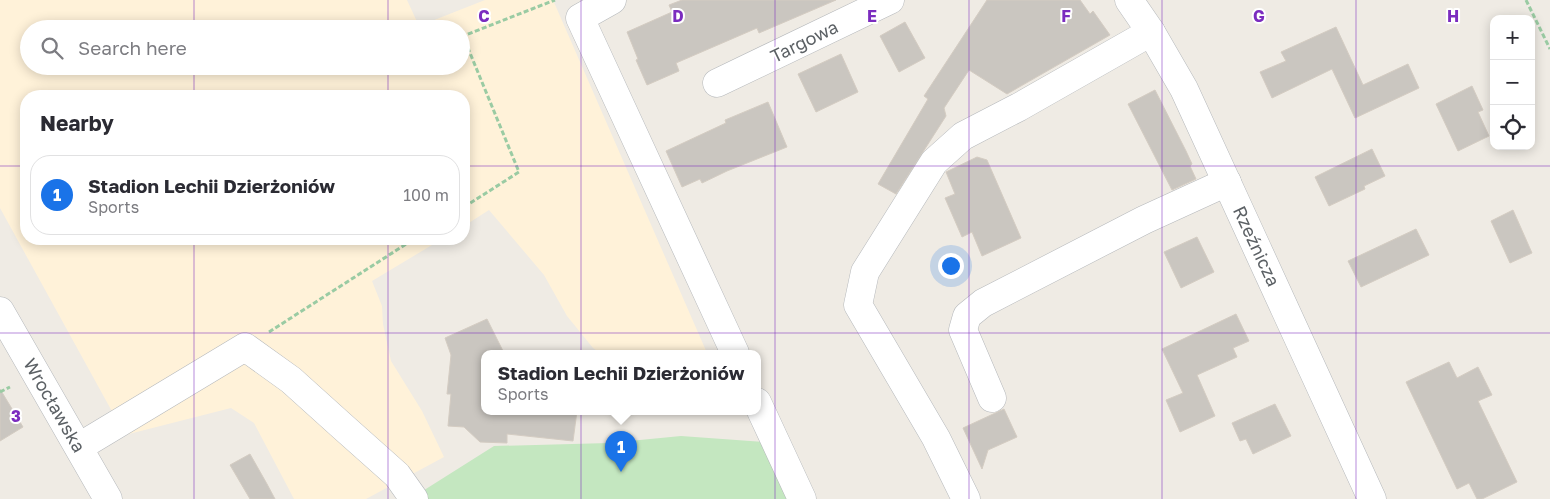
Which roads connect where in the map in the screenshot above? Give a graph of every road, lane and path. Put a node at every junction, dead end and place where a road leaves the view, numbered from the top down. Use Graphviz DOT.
graph roads {
  1 [pos="555,0"];
  2 [pos="612,0"];
  3 [pos="890,0"];
  4 [pos="1129,0"];
  5 [pos="1526,0"];
  6 [pos="1151,32"];
  7 [pos="470,34"];
  8 [pos="1550,49"];
  9 [pos="470,51"];
  10 [pos="717,82"];
  11 [pos="1227,182"];
  12 [pos="470,203"];
  13 [pos="405,245"];
  14 [pos="0,311"];
  15 [pos="245,347"];
  16 [pos="733,350"];
  17 [pos="10,387"];
  18 [pos="0,392"];
  19 [pos="992,398"];
  20 [pos="761,411"];
  21 [pos="79,447"];
  22 [pos="108,499"];
  23 [pos="414,499"];
  24 [pos="802,499"];
  25 [pos="966,499"];
  26 [pos="1372,499"];
  1 -- 7 [label="path"];
  2 -- 16 [label="street"];
  3 -- 10 [label="street, Targowa"];
  4 -- 6 [label="street, Rzeźnicza"];
  5 -- 8 [label="path"];
  6 -- 11 [label="street, Rzeźnicza"];
  6 -- 25 [label="street"];
  9 -- 12 [label="path"];
  11 -- 19 [label="street"];
  11 -- 26 [label="street, Rzeźnicza"];
  13 -- 15 [label="path"];
  14 -- 21 [label="street, Wrocławska"];
  15 -- 21 [label="street"];
  15 -- 23 [label="street"];
  17 -- 18 [label="path"];
  20 -- 24 [label="street"];
  21 -- 22 [label="street, Wrocławska"];
}
